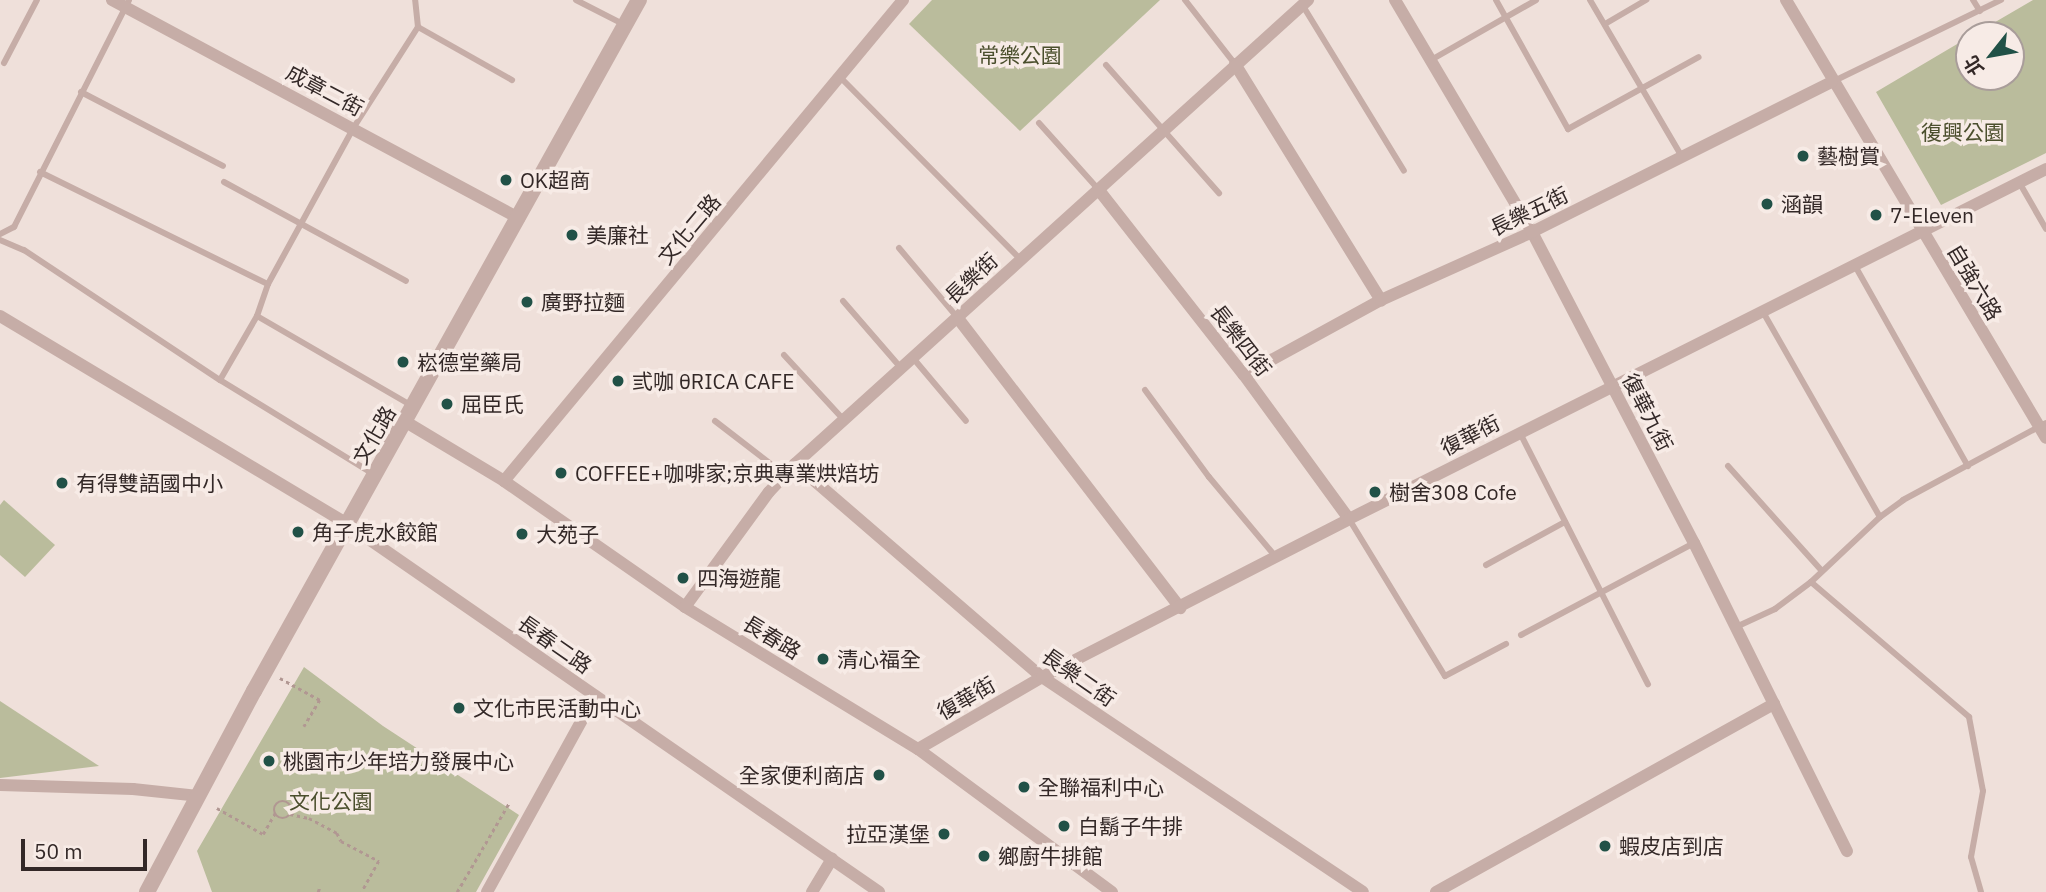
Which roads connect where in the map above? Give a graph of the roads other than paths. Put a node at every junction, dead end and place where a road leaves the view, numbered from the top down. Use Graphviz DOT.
graph roads {
  1 [pos="37,0"];
  2 [pos="112,0"];
  3 [pos="415,0"];
  4 [pos="576,0"];
  5 [pos="639,0"];
  6 [pos="903,0"];
  7 [pos="1185,0"];
  8 [pos="1395,0"];
  9 [pos="1496,0"];
  10 [pos="1536,0"];
  11 [pos="1590,0"];
  12 [pos="1646,0"];
  13 [pos="1786,0"];
  14 [pos="1973,0"];
  15 [pos="2001,0"];
  16 [pos="1305,3"];
  17 [pos="127,4"];
  18 [pos="1980,11"];
  19 [pos="1506,17"];
  20 [pos="1605,24"];
  21 [pos="625,25"];
  22 [pos="418,27"];
  23 [pos="1699,57"];
  24 [pos="1430,60"];
  25 [pos="4,63"];
  26 [pos="1235,64"];
  27 [pos="1106,65"];
  28 [pos="840,77"];
  29 [pos="512,80"];
  30 [pos="1832,82"];
  31 [pos="1642,87"];
  32 [pos="81,92"];
  33 [pos="1039,123"];
  34 [pos="354,127"];
  35 [pos="1164,128"];
  36 [pos="1682,157"];
  37 [pos="223,166"];
  38 [pos="2046,169"];
  39 [pos="1404,171"];
  40 [pos="40,172"];
  41 [pos="224,182"];
  42 [pos="2019,182"];
  43 [pos="1098,189"];
  44 [pos="1219,193"];
  45 [pos="519,218"];
  46 [pos="300,226"];
  47 [pos="2046,229"];
  48 [pos="1922,231"];
  49 [pos="1532,232"];
  50 [pos="0,234"];
  51 [pos="0,240"];
  52 [pos="898,248"];
  53 [pos="1020,259"];
  54 [pos="1854,264"];
  55 [pos="406,281"];
  56 [pos="268,284"];
  57 [pos="1381,300"];
  58 [pos="844,301"];
  59 [pos="1761,310"];
  60 [pos="0,316"];
  61 [pos="257,316"];
  62 [pos="957,317"];
  63 [pos="784,355"];
  64 [pos="913,358"];
  65 [pos="901,368"];
  66 [pos="1244,375"];
  67 [pos="220,380"];
  68 [pos="1612,384"];
  69 [pos="1144,390"];
  70 [pos="410,415"];
  71 [pos="844,420"];
  72 [pos="715,421"];
  73 [pos="966,421"];
  74 [pos="2042,424"];
  75 [pos="1519,432"];
  76 [pos="2046,438"];
  77 [pos="795,464"];
  78 [pos="1728,466"];
  79 [pos="1968,467"];
  80 [pos="375,475"];
  81 [pos="785,475"];
  82 [pos="504,481"];
  83 [pos="1880,517"];
  84 [pos="1349,519"];
  85 [pos="1565,522"];
  86 [pos="347,524"];
  87 [pos="1694,543"];
  88 [pos="1276,557"];
  89 [pos="1486,565"];
  90 [pos="1822,571"];
  91 [pos="1811,582"];
  92 [pos="1601,591"];
  93 [pos="685,607"];
  94 [pos="1180,608"];
  95 [pos="1736,627"];
  96 [pos="1521,635"];
  97 [pos="1506,644"];
  98 [pos="1042,677"];
  99 [pos="1648,684"];
  100 [pos="595,695"];
  101 [pos="1774,704"];
  102 [pos="918,749"];
  103 [pos="0,785"];
  104 [pos="198,796"];
  105 [pos="1847,851"];
  106 [pos="832,859"];
  107 [pos="147,892"];
  108 [pos="487,892"];
  109 [pos="812,892"];
  110 [pos="878,892"];
  111 [pos="1112,892"];
  112 [pos="1363,892"];
  113 [pos="1436,892"];
  114 [pos="1981,892"];
  1 -- 25 [label="lane"];
  2 -- 17 [label="street, 成章二街"];
  3 -- 22 [label="lane"];
  4 -- 21 [label="lane"];
  5 -- 21 [label="street, 文化路"];
  6 -- 28 [label="street, 文化二路"];
  7 -- 26 [label="lane"];
  8 -- 24 [label="street, 復華九街"];
  9 -- 19 [label="lane"];
  10 -- 19 [label="lane"];
  11 -- 20 [label="lane"];
  12 -- 20 [label="lane"];
  13 -- 30 [label="street, 自強六路"];
  14 -- 18 [label="lane"];
  15 -- 18 [label="lane"];
  16 -- 26 [label="street, 長樂街"];
  16 -- 39 [label="lane"];
  17 -- 32 [label="lane"];
  17 -- 34 [label="street, 成章二街"];
  18 -- 30 [label="lane"];
  19 -- 24 [label="lane"];
  19 -- 31 [label="lane"];
  20 -- 31 [label="lane"];
  21 -- 45 [label="street, 文化路"];
  22 -- 29 [label="lane"];
  22 -- 34 [label="lane"];
  23 -- 31 [label="lane"];
  24 -- 49 [label="street, 復華九街"];
  26 -- 35 [label="street, 長樂街"];
  26 -- 57 [label="street"];
  27 -- 35 [label="lane"];
  28 -- 53 [label="lane"];
  28 -- 82 [label="street, 文化二路"];
  30 -- 36 [label="street, 長樂五街"];
  30 -- 48 [label="street, 自強六路"];
  31 -- 36 [label="lane"];
  32 -- 37 [label="lane"];
  32 -- 40 [label="lane"];
  33 -- 43 [label="lane"];
  34 -- 45 [label="street, 成章二街"];
  34 -- 46 [label="lane"];
  35 -- 43 [label="street, 長樂街"];
  35 -- 44 [label="lane"];
  36 -- 49 [label="street, 長樂五街"];
  38 -- 42 [label="street, 復華街"];
  40 -- 50 [label="lane"];
  40 -- 56 [label="lane"];
  41 -- 46 [label="lane"];
  42 -- 47 [label="lane"];
  42 -- 48 [label="street, 復華街"];
  43 -- 53 [label="street, 長樂街"];
  43 -- 66 [label="street, 長樂四街"];
  45 -- 70 [label="street, 文化路"];
  46 -- 55 [label="lane"];
  46 -- 56 [label="lane"];
  48 -- 54 [label="street, 復華街"];
  48 -- 74 [label="street, 自強六路"];
  49 -- 57 [label="street, 長樂五街"];
  49 -- 68 [label="street, 復華九街"];
  51 -- 67 [label="lane"];
  52 -- 62 [label="lane"];
  53 -- 62 [label="street, 長樂街"];
  54 -- 59 [label="street, 復華街"];
  54 -- 79 [label="lane"];
  56 -- 61 [label="lane"];
  57 -- 66 [label="street, 長樂五街"];
  58 -- 65 [label="lane"];
  59 -- 68 [label="street, 復華街"];
  59 -- 83 [label="lane"];
  60 -- 86 [label="street, 長春二路"];
  61 -- 67 [label="lane"];
  61 -- 70 [label="lane"];
  62 -- 64 [label="street, 長樂街"];
  62 -- 94 [label="street"];
  63 -- 71 [label="lane"];
  64 -- 65 [label="street, 長樂街"];
  64 -- 73 [label="lane"];
  65 -- 71 [label="street, 長樂街"];
  66 -- 84 [label="street, 長樂四街"];
  67 -- 80 [label="lane"];
  68 -- 75 [label="street, 復華街"];
  68 -- 87 [label="street, 復華九街"];
  69 -- 88 [label="lane"];
  70 -- 80 [label="street, 文化路"];
  70 -- 82 [label="street, 長春路"];
  71 -- 77 [label="street, 長樂街"];
  72 -- 81 [label="lane"];
  74 -- 76 [label="street, 自強六路"];
  74 -- 79 [label="lane"];
  75 -- 84 [label="street, 復華街"];
  75 -- 85 [label="lane"];
  77 -- 81 [label="street, 長樂街"];
  77 -- 98 [label="street, 長樂二街"];
  78 -- 90 [label="lane"];
  79 -- 83 [label="lane"];
  80 -- 86 [label="street, 文化路"];
  81 -- 93 [label="street, 長樂街"];
  82 -- 93 [label="street, 長春路"];
  83 -- 90 [label="lane"];
  84 -- 88 [label="street, 復華街"];
  84 -- 97 [label="lane"];
  85 -- 89 [label="lane"];
  85 -- 92 [label="lane"];
  86 -- 100 [label="street, 長春二路"];
  86 -- 104 [label="street, 文化路"];
  87 -- 92 [label="lane"];
  87 -- 95 [label="street, 復華九街"];
  88 -- 94 [label="street, 復華街"];
  90 -- 91 [label="lane"];
  91 -- 95 [label="lane"];
  91 -- 114 [label="lane"];
  92 -- 96 [label="lane"];
  92 -- 99 [label="lane"];
  93 -- 102 [label="street, 長春路"];
  94 -- 98 [label="street, 復華街"];
  95 -- 101 [label="street, 復華九街"];
  98 -- 102 [label="street, 復華街"];
  98 -- 112 [label="street, 長樂二街"];
  100 -- 106 [label="street, 長春二路"];
  100 -- 108 [label="street"];
  101 -- 105 [label="street, 復華九街"];
  101 -- 113 [label="street"];
  102 -- 111 [label="street, 長春路"];
  103 -- 104 [label="street"];
  104 -- 107 [label="street, 文化路"];
  106 -- 109 [label="street"];
  106 -- 110 [label="street, 長春二路"];
}
